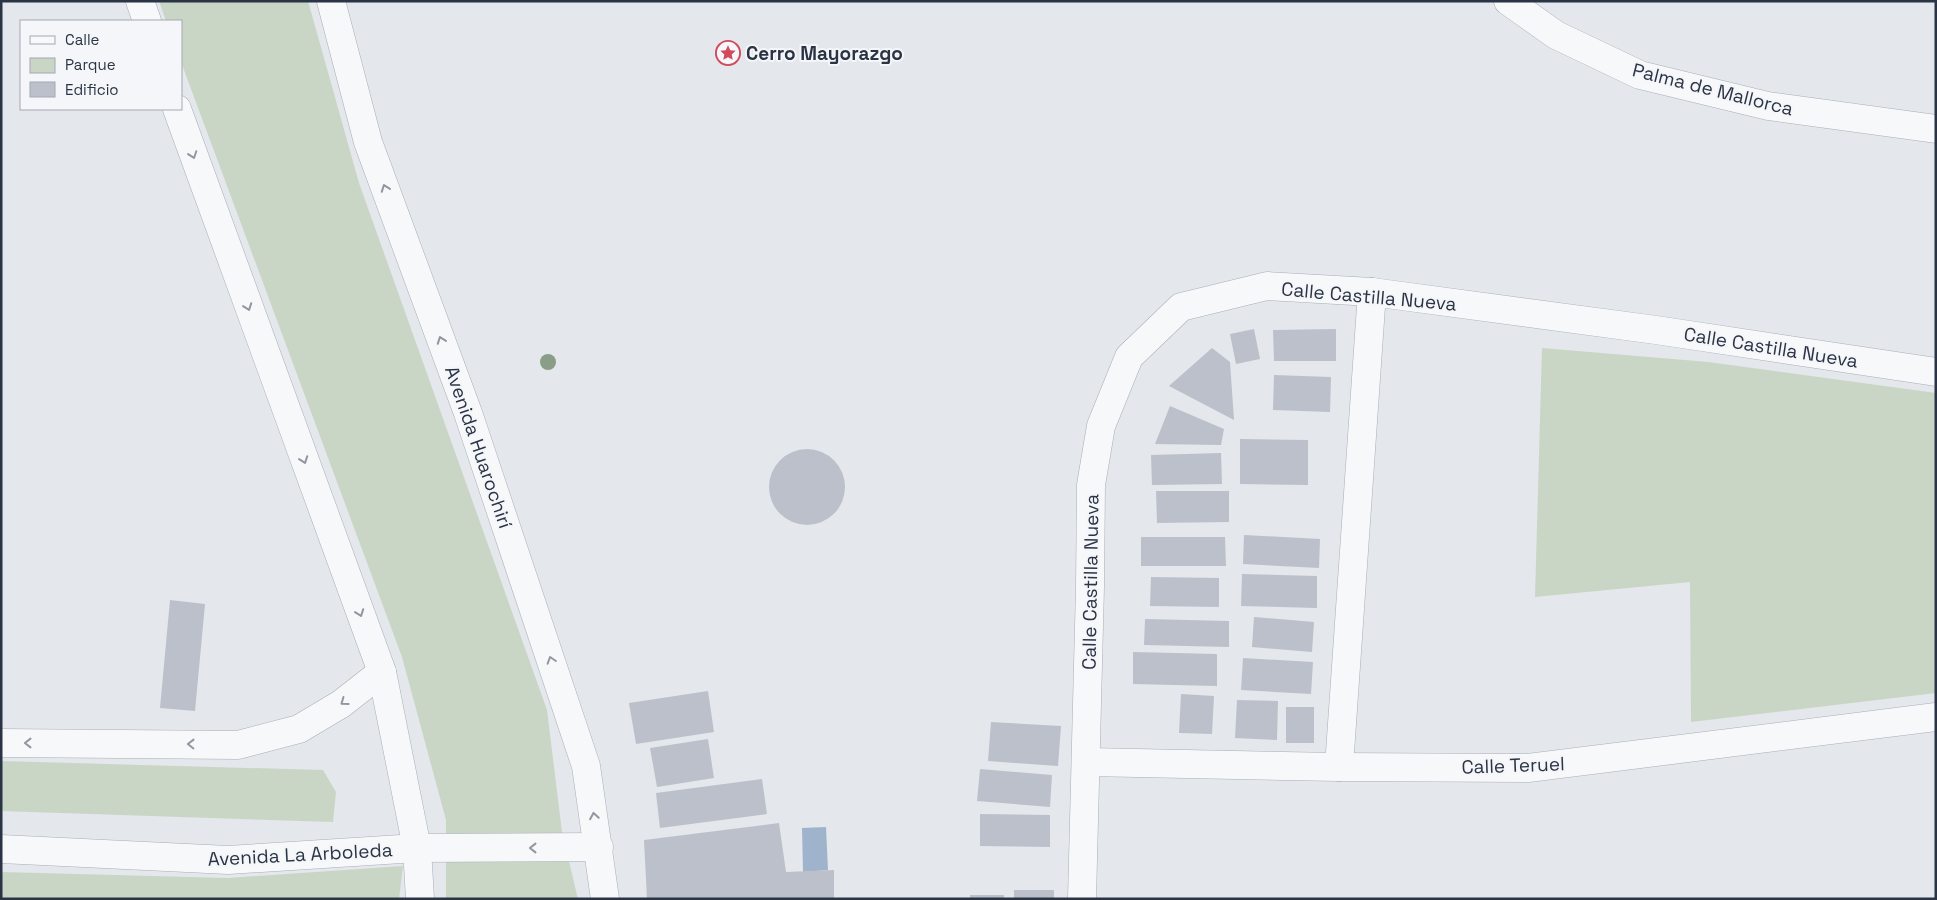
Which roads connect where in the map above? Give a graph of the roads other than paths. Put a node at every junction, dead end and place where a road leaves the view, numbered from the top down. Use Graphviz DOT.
graph roads {
  1 [pos="140,1"];
  2 [pos="331,1"];
  3 [pos="1508,1"];
  4 [pos="147,20"];
  5 [pos="177,110"];
  6 [pos="1936,129"];
  7 [pos="1372,292"];
  8 [pos="1936,372"];
  9 [pos="382,672"];
  10 [pos="1936,717"];
  11 [pos="1,743"];
  12 [pos="1086,762"];
  13 [pos="1339,767"];
  14 [pos="417,848"];
  15 [pos="599,848"];
  16 [pos="1,849"];
  17 [pos="420,899"];
  18 [pos="605,899"];
  19 [pos="1082,899"];
  1 -- 4 [label="street"];
  15 -- 2 [label="street, Avenida Huarochirí, one-way"];
  3 -- 6 [label="street, Palma de Mallorca"];
  5 -- 9 [label="street, one-way"];
  7 -- 8 [label="street, Calle Castilla Nueva"];
  7 -- 12 [label="street, Calle Castilla Nueva"];
  7 -- 13 [label="street"];
  9 -- 11 [label="street, one-way"];
  9 -- 14 [label="street"];
  10 -- 13 [label="street, Calle Teruel"];
  12 -- 13 [label="street, Calle Teruel"];
  12 -- 19 [label="street, Calle Castilla Nueva"];
  15 -- 14 [label="street, Avenida La Arboleda, one-way"];
  14 -- 16 [label="street, Avenida La Arboleda"];
  14 -- 17 [label="street"];
  15 -- 18 [label="street, Avenida Huarochirí"];
}
